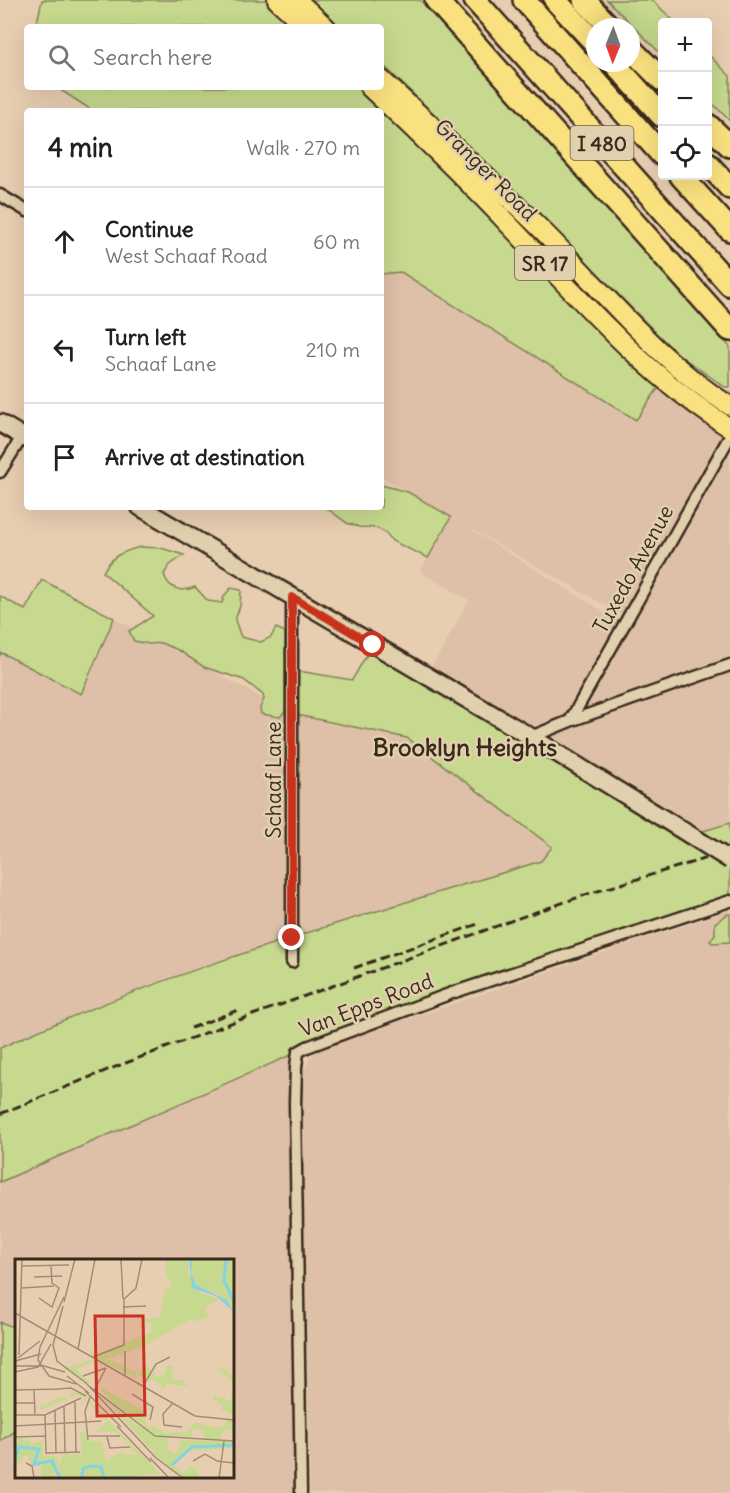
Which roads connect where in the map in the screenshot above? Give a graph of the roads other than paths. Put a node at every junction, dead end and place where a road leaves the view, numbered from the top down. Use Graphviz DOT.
graph roads {
  1 [pos="277,0"];
  2 [pos="297,0"];
  3 [pos="436,0"];
  4 [pos="475,0"];
  5 [pos="524,0"];
  6 [pos="555,0"];
  7 [pos="584,0"];
  8 [pos="601,18"];
  9 [pos="303,24"];
  10 [pos="323,24"];
  11 [pos="586,33"];
  12 [pos="640,58"];
  13 [pos="622,72"];
  14 [pos="658,75"];
  15 [pos="384,81"];
  16 [pos="372,90"];
  17 [pos="658,111"];
  18 [pos="710,126"];
  19 [pos="730,146"];
  20 [pos="658,149"];
  21 [pos="712,168"];
  22 [pos="685,180"];
  23 [pos="730,188"];
  24 [pos="0,195"];
  25 [pos="24,209"];
  26 [pos="730,230"];
  27 [pos="730,285"];
  28 [pos="730,330"];
  29 [pos="730,406"];
  30 [pos="0,423"];
  31 [pos="730,428"];
  32 [pos="730,436"];
  33 [pos="24,437"];
  34 [pos="24,439"];
  35 [pos="0,472"];
  36 [pos="145,510"];
  37 [pos="292,597"];
  38 [pos="730,665"];
  39 [pos="570,721"];
  40 [pos="531,737"];
  41 [pos="730,860"];
  42 [pos="730,901"];
  43 [pos="292,962"];
  44 [pos="301,1493"];
  1 -- 9 [label="main road"];
  2 -- 10 [label="main road"];
  3 -- 28 [label="highway"];
  4 -- 27 [label="highway, I 480"];
  5 -- 20 [label="highway, I 480"];
  6 -- 11 [label="highway"];
  7 -- 8 [label="highway"];
  12 -- 14 [label="highway"];
  13 -- 17 [label="highway"];
  15 -- 29 [label="main road, Granger Road / SR 17"];
  16 -- 31 [label="main road, Granger Road / SR 17"];
  18 -- 19 [label="highway"];
  21 -- 23 [label="highway"];
  22 -- 26 [label="highway"];
  24 -- 25 [label="street"];
  30 -- 33 [label="street"];
  32 -- 39 [label="street, Tuxedo Avenue"];
  34 -- 35 [label="street"];
  36 -- 37 [label="street"];
  37 -- 40 [label="street"];
  37 -- 43 [label="street, Schaaf Lane"];
  38 -- 39 [label="street"];
  39 -- 40 [label="street"];
  40 -- 41 [label="street, bridge"];
  42 -- 44 [label="street, Van Epps Road"];
}
